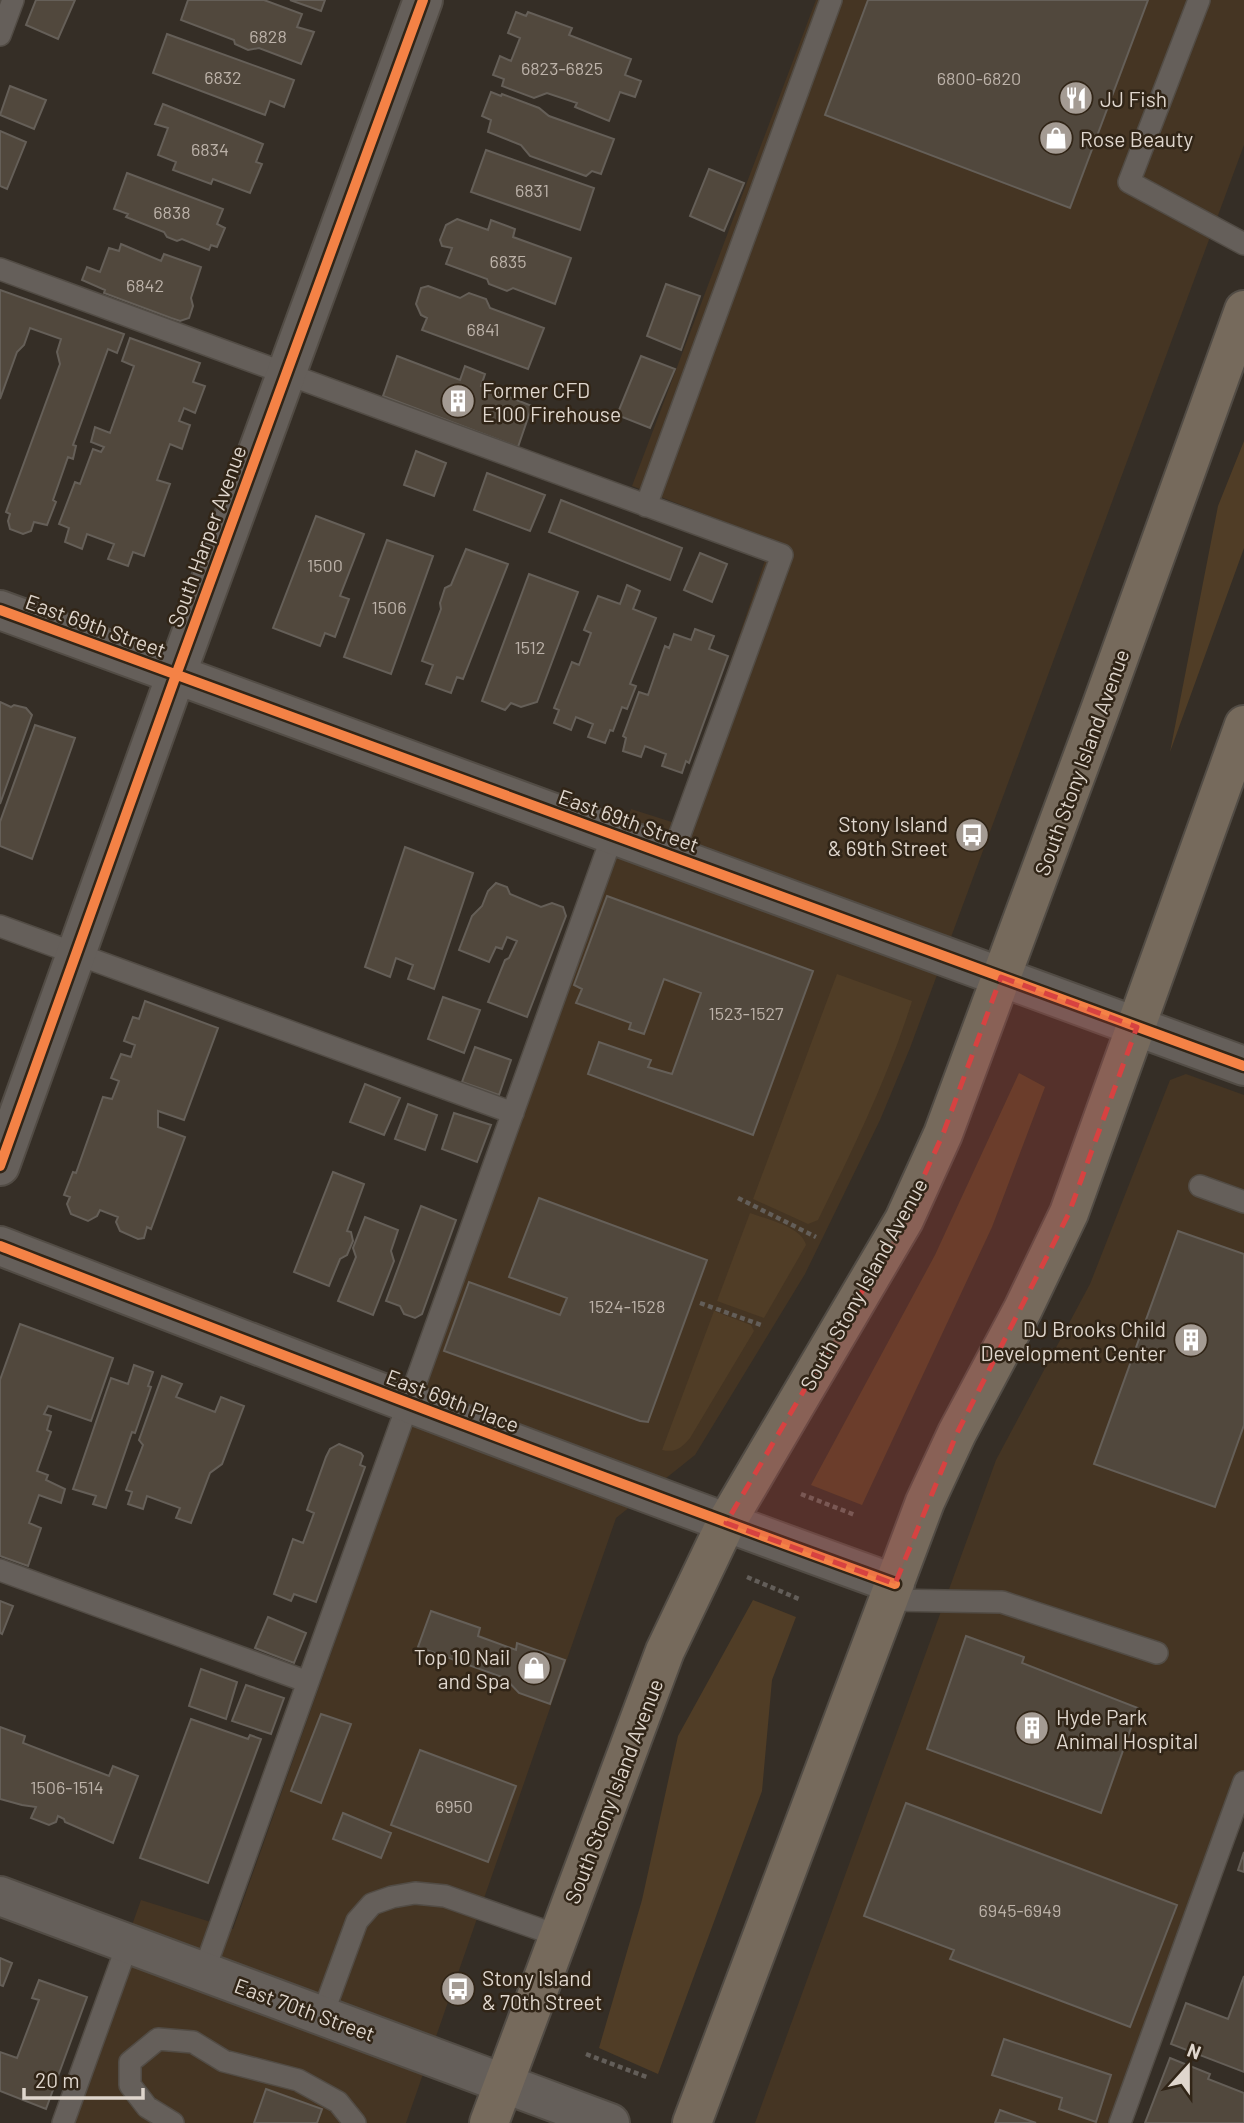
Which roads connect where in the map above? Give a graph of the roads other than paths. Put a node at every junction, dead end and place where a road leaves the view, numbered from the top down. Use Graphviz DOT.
graph roads {
  1 [pos="13,0"];
  2 [pos="423,0"];
  3 [pos="831,0"];
  4 [pos="1199,0"];
  5 [pos="0,34"];
  6 [pos="1244,244"];
  7 [pos="0,269"];
  8 [pos="1244,310"];
  9 [pos="286,374"];
  10 [pos="646,506"];
  11 [pos="0,610"];
  12 [pos="176,674"];
  13 [pos="1244,725"];
  14 [pos="613,834"];
  15 [pos="672,856"];
  16 [pos="0,926"];
  17 [pos="75,954"];
  18 [pos="1001,977"];
  19 [pos="1137,1027"];
  20 [pos="1244,1066"];
  21 [pos="513,1112"];
  22 [pos="0,1166"];
  23 [pos="1200,1186"];
  24 [pos="1244,1202"];
  25 [pos="0,1246"];
  26 [pos="408,1404"];
  27 [pos="726,1523"];
  28 [pos="0,1570"];
  29 [pos="892,1592"];
  30 [pos="1157,1653"];
  31 [pos="308,1682"];
  32 [pos="1244,1782"];
  33 [pos="0,1896"];
  34 [pos="559,1936"];
  35 [pos="128,1943"];
  36 [pos="204,1971"];
  37 [pos="322,2015"];
  38 [pos="504,2083"];
  39 [pos="63,2123"];
  40 [pos="173,2123"];
  41 [pos="355,2123"];
  42 [pos="489,2123"];
  43 [pos="611,2123"];
  44 [pos="692,2123"];
  45 [pos="1120,2123"];
  1 -- 5 [label="lane"];
  2 -- 9 [label="street, South Harper Avenue"];
  3 -- 10 [label="lane"];
  4 -- 6 [label="lane"];
  7 -- 9 [label="lane"];
  8 -- 18 [label="highway, South Stony Island Avenue"];
  9 -- 10 [label="lane"];
  9 -- 12 [label="street, South Harper Avenue"];
  10 -- 15 [label="lane"];
  11 -- 12 [label="street, East 69th Street"];
  12 -- 14 [label="street, East 69th Street"];
  12 -- 17 [label="street, South Harper Avenue"];
  13 -- 19 [label="highway"];
  14 -- 15 [label="street, East 69th Street"];
  14 -- 21 [label="lane"];
  15 -- 18 [label="street, East 69th Street"];
  16 -- 17 [label="lane"];
  17 -- 21 [label="lane"];
  17 -- 22 [label="street, South Harper Avenue"];
  18 -- 19 [label="street, East 69th Street"];
  18 -- 27 [label="highway, South Stony Island Avenue"];
  19 -- 20 [label="street, East 69th Street"];
  19 -- 29 [label="highway"];
  21 -- 26 [label="lane"];
  23 -- 24 [label="lane"];
  25 -- 26 [label="street, East 69th Place"];
  26 -- 27 [label="street, East 69th Place"];
  26 -- 31 [label="lane"];
  27 -- 29 [label="street, East 69th Place"];
  27 -- 34 [label="highway, South Stony Island Avenue"];
  28 -- 31 [label="lane"];
  29 -- 30 [label="lane"];
  29 -- 44 [label="highway"];
  31 -- 36 [label="lane"];
  32 -- 45 [label="lane"];
  33 -- 35 [label="street, East 70th Street"];
  34 -- 37 [label="lane"];
  34 -- 38 [label="highway, South Stony Island Avenue"];
  35 -- 36 [label="street, East 70th Street"];
  35 -- 39 [label="lane"];
  36 -- 37 [label="street, East 70th Street"];
  37 -- 38 [label="street, East 70th Street"];
  38 -- 42 [label="highway, South Stony Island Avenue"];
  38 -- 43 [label="street, East 70th Street"];
  40 -- 41 [label="lane"];
}
